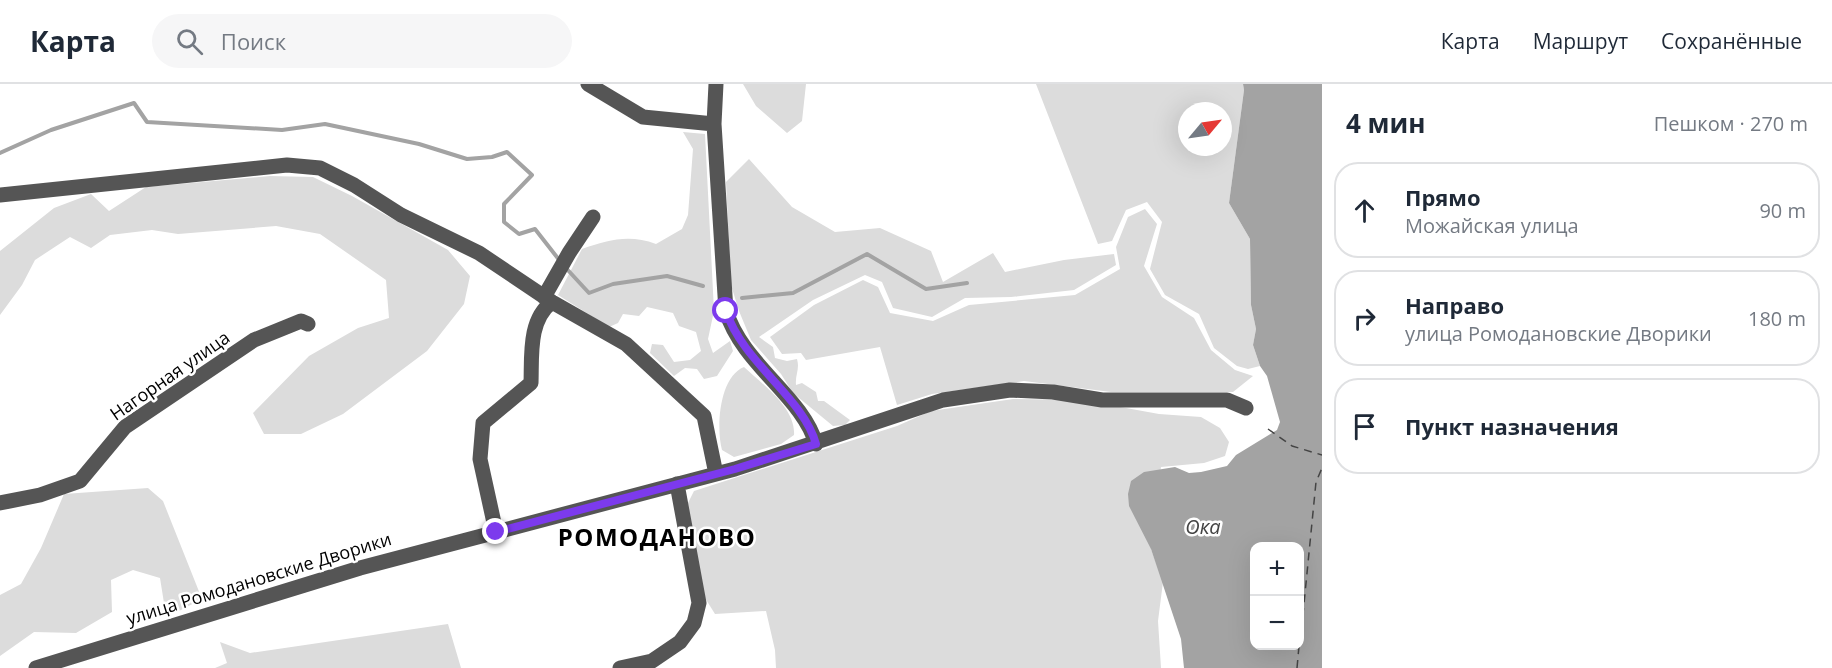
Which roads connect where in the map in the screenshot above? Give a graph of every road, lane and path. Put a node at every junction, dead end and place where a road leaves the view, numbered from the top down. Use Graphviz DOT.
graph roads {
  1 [pos="588,84"];
  2 [pos="716,84"];
  3 [pos="714,124"];
  4 [pos="0,195"];
  5 [pos="593,217"];
  6 [pos="548,299"];
  7 [pos="308,324"];
  8 [pos="1246,408"];
  9 [pos="816,444"];
  10 [pos="716,474"];
  11 [pos="677,484"];
  12 [pos="0,503"];
  13 [pos="496,532"];
  14 [pos="36,668"];
  15 [pos="620,668"];
  1 -- 3 [label="street"];
  2 -- 3 [label="street"];
  3 -- 9 [label="street"];
  4 -- 6 [label="street"];
  5 -- 6 [label="street"];
  6 -- 10 [label="street"];
  6 -- 13 [label="street"];
  7 -- 12 [label="street, Нагорная улица"];
  8 -- 9 [label="street, улица Ромодановские Дворики"];
  9 -- 10 [label="street, улица Ромодановские Дворики"];
  10 -- 11 [label="street, улица Ромодановские Дворики"];
  11 -- 13 [label="street, улица Ромодановские Дворики"];
  11 -- 15 [label="street"];
  13 -- 14 [label="street, улица Ромодановские Дворики"];
}
